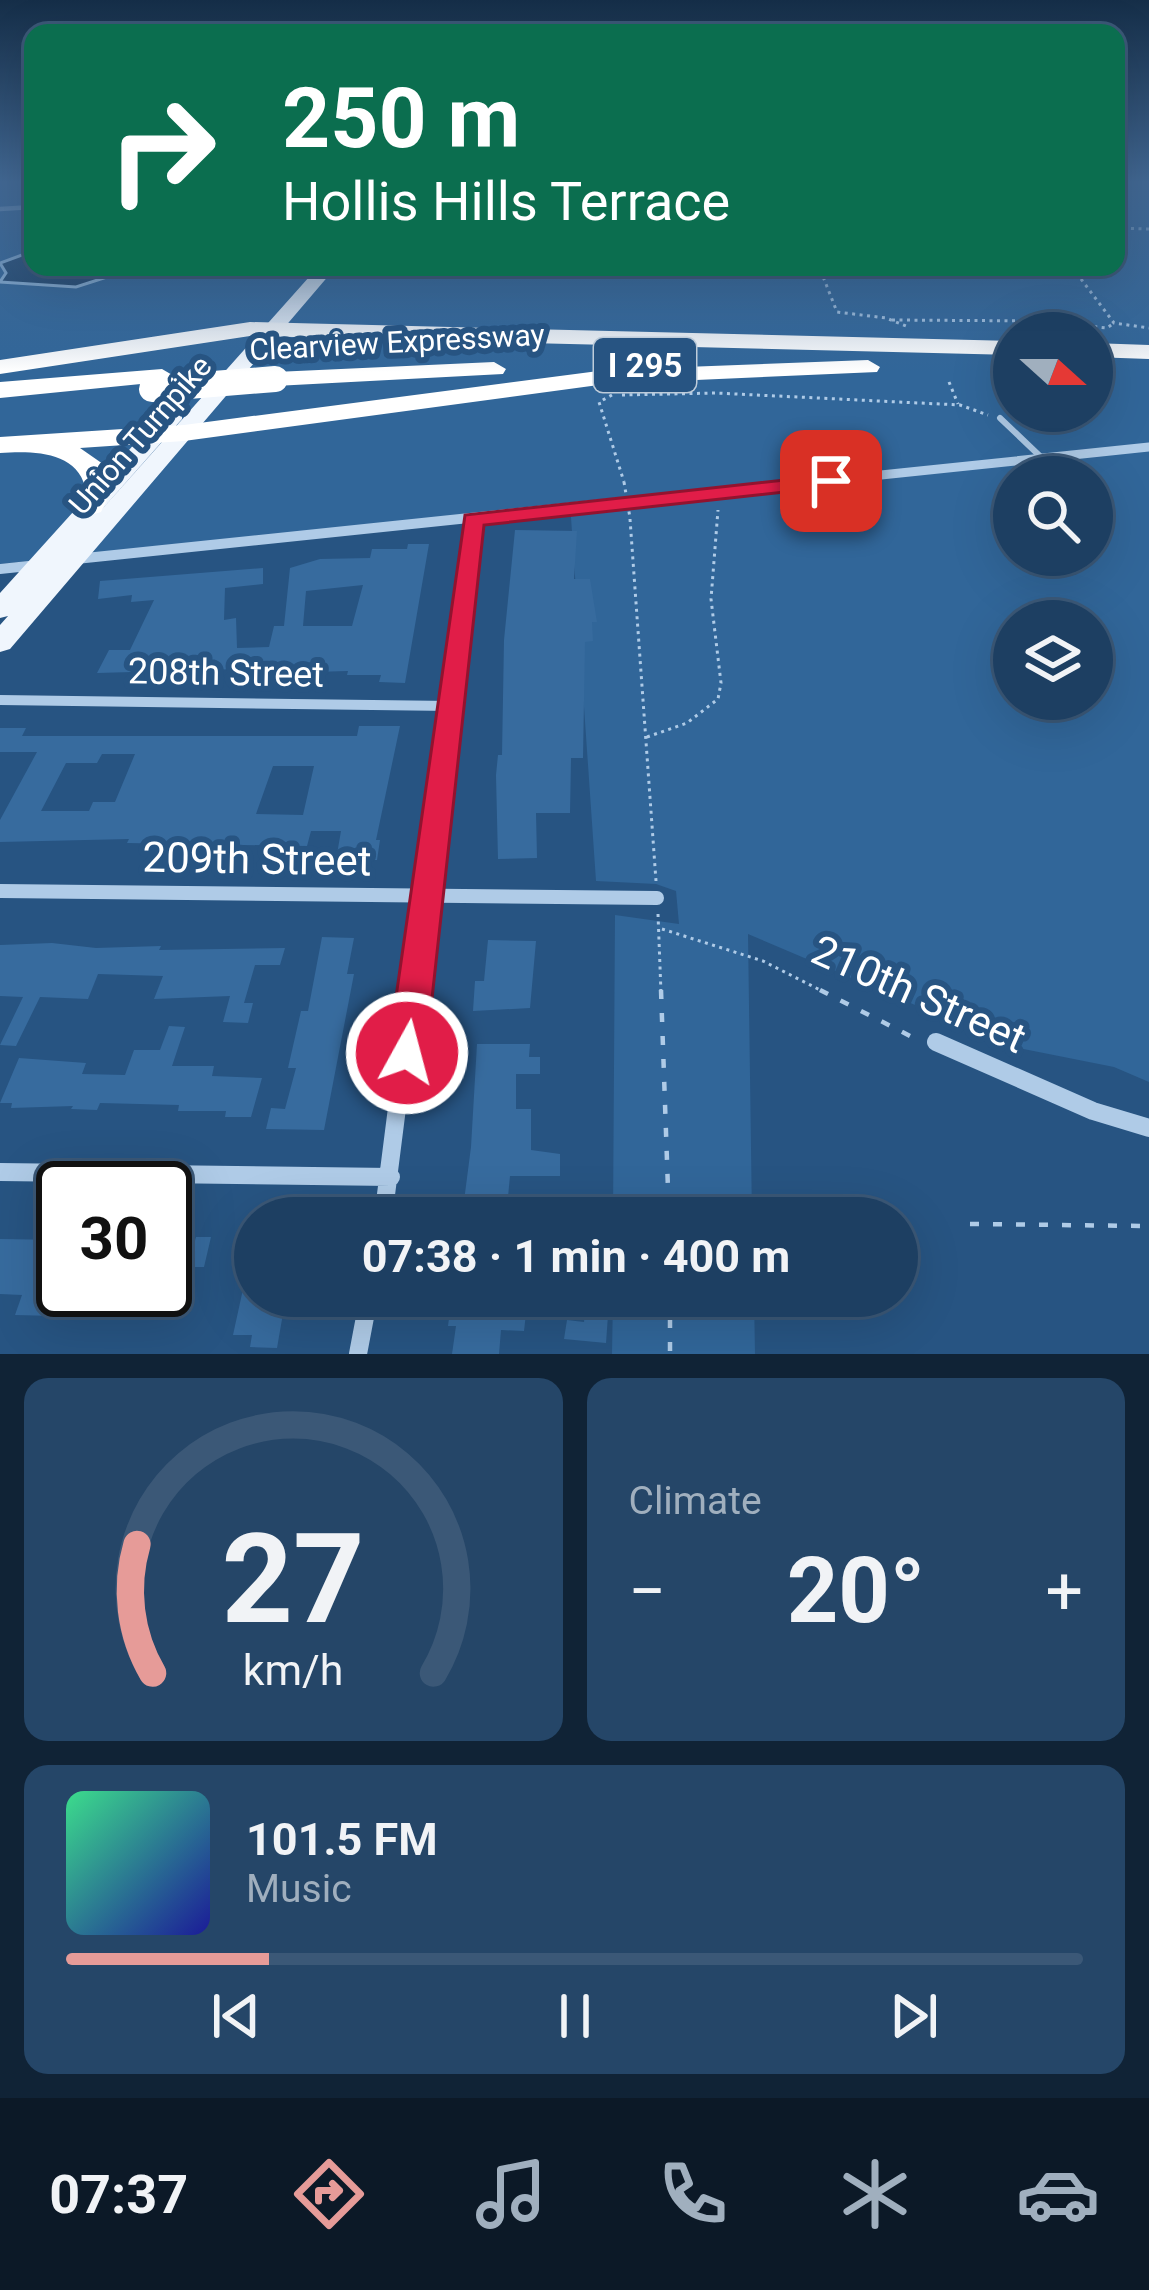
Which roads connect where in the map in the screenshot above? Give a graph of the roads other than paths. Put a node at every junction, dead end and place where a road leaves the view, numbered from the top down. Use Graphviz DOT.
graph roads {
  1 [pos="300,276"];
  2 [pos="319,276"];
  3 [pos="301,298"];
  4 [pos="262,329"];
  5 [pos="376,332"];
  6 [pos="993,349"];
  7 [pos="993,350"];
  8 [pos="1113,351"];
  9 [pos="1149,352"];
  10 [pos="1113,365"];
  11 [pos="1149,366"];
  12 [pos="0,367"];
  13 [pos="993,368"];
  14 [pos="957,373"];
  15 [pos="278,374"];
  16 [pos="157,383"];
  17 [pos="0,390"];
  18 [pos="0,406"];
  19 [pos="1015,432"];
  20 [pos="184,433"];
  21 [pos="154,436"];
  22 [pos="1,445"];
  23 [pos="1149,447"];
  24 [pos="1041,456"];
  25 [pos="1062,456"];
  26 [pos="993,463"];
  27 [pos="91,506"];
  28 [pos="473,520"];
  29 [pos="77,559"];
  30 [pos="40,565"];
  31 [pos="0,569"];
  32 [pos="3,602"];
  33 [pos="0,643"];
  34 [pos="0,700"];
  35 [pos="451,706"];
  36 [pos="0,891"];
  37 [pos="427,898"];
  38 [pos="657,898"];
  39 [pos="936,1042"];
  40 [pos="1149,1128"];
  41 [pos="0,1172"];
  42 [pos="391,1178"];
  43 [pos="387,1197"];
  44 [pos="365,1317"];
  45 [pos="358,1354"];
  1 -- 4 [label="main road, Union Turnpike"];
  2 -- 3 [label="main road, Union Turnpike"];
  3 -- 4 [label="main road, Union Turnpike"];
  3 -- 5 [label="highway"];
  4 -- 5 [label="highway"];
  4 -- 12 [label="highway"];
  4 -- 20 [label="main road, Union Turnpike"];
  4 -- 21 [label="main road, Union Turnpike"];
  5 -- 6 [label="highway"];
  7 -- 15 [label="highway, Clearview Expressway / I 295"];
  8 -- 9 [label="highway"];
  10 -- 11 [label="highway"];
  13 -- 14 [label="highway, Clearview Expressway / I 295"];
  14 -- 15 [label="highway, Clearview Expressway / I 295"];
  14 -- 20 [label="highway"];
  15 -- 16 [label="highway, Clearview Expressway / I 295, bridge"];
  16 -- 17 [label="highway, Clearview Expressway / I 295"];
  16 -- 18 [label="highway, Clearview Expressway / I 295"];
  19 -- 24 [label="lane"];
  20 -- 21 [label="highway"];
  20 -- 29 [label="main road, Union Turnpike"];
  21 -- 22 [label="highway"];
  21 -- 27 [label="main road, Union Turnpike"];
  22 -- 27 [label="highway"];
  23 -- 25 [label="street"];
  26 -- 28 [label="street"];
  27 -- 30 [label="main road, Union Turnpike"];
  28 -- 29 [label="street"];
  28 -- 35 [label="street"];
  29 -- 30 [label="street"];
  29 -- 33 [label="main road, Union Turnpike"];
  30 -- 31 [label="street"];
  30 -- 32 [label="main road, Union Turnpike"];
  34 -- 35 [label="street, 208th Street"];
  35 -- 37 [label="street"];
  36 -- 37 [label="street, 209th Street"];
  37 -- 38 [label="street, 209th Street"];
  37 -- 42 [label="street"];
  39 -- 40 [label="street, 210th Street"];
  41 -- 42 [label="street"];
  42 -- 43 [label="street"];
  44 -- 45 [label="street"];
}
